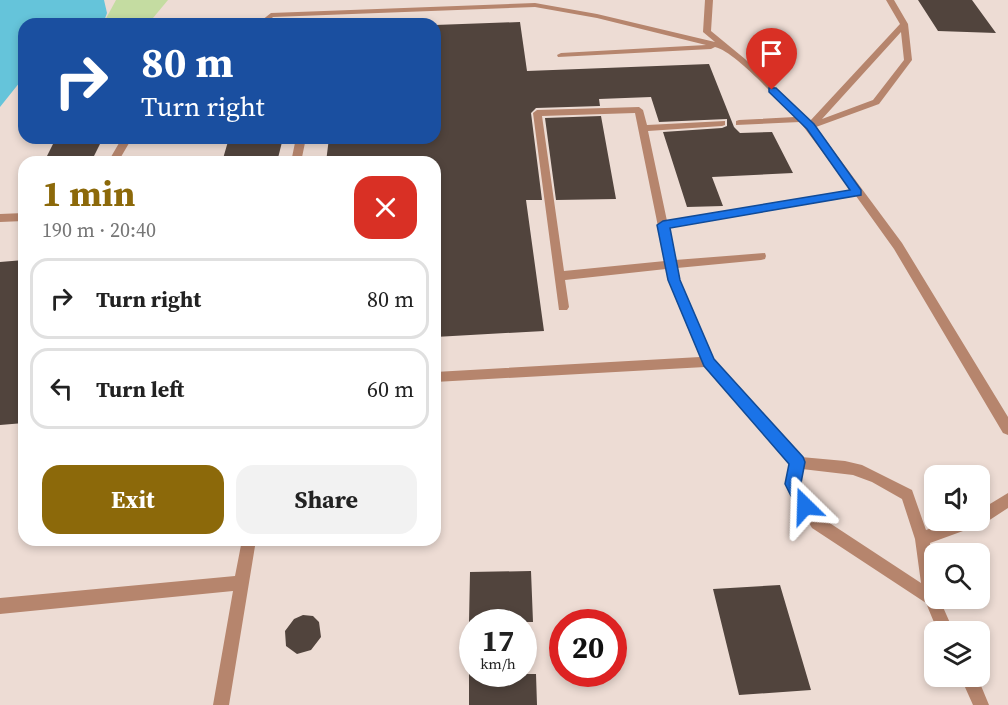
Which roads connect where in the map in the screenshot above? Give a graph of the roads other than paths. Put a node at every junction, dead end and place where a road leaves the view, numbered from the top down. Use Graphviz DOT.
graph roads {
  1 [pos="403,0"];
  2 [pos="709,0"];
  3 [pos="890,0"];
  4 [pos="495,3"];
  5 [pos="387,9"];
  6 [pos="268,18"];
  7 [pos="904,24"];
  8 [pos="724,46"];
  9 [pos="561,55"];
  10 [pos="722,123"];
  11 [pos="739,123"];
  12 [pos="807,123"];
  13 [pos="643,128"];
  14 [pos="857,192"];
  15 [pos="18,217"];
  16 [pos="0,218"];
  17 [pos="663,225"];
  18 [pos="761,256"];
  19 [pos="671,267"];
  20 [pos="559,276"];
  21 [pos="564,307"];
  22 [pos="708,362"];
  23 [pos="441,377"];
  24 [pos="1008,429"];
  25 [pos="797,462"];
  26 [pos="1008,501"];
  27 [pos="990,512"];
  28 [pos="944,531"];
  29 [pos="922,539"];
  30 [pos="248,546"];
  31 [pos="924,552"];
  32 [pos="242,583"];
  33 [pos="924,593"];
  34 [pos="0,606"];
  35 [pos="973,687"];
  36 [pos="221,705"];
  37 [pos="981,705"];
  1 -- 5 [label="lane"];
  2 -- 8 [label="lane"];
  3 -- 7 [label="lane"];
  4 -- 5 [label="lane"];
  4 -- 8 [label="lane"];
  5 -- 6 [label="lane"];
  7 -- 12 [label="lane"];
  7 -- 12 [label="lane"];
  8 -- 9 [label="lane"];
  8 -- 12 [label="lane"];
  10 -- 13 [label="lane"];
  11 -- 12 [label="lane"];
  12 -- 14 [label="lane"];
  13 -- 17 [label="lane"];
  13 -- 20 [label="lane"];
  14 -- 17 [label="lane"];
  14 -- 24 [label="lane"];
  15 -- 16 [label="lane"];
  17 -- 19 [label="lane"];
  18 -- 19 [label="lane"];
  19 -- 20 [label="lane"];
  19 -- 22 [label="lane"];
  20 -- 21 [label="lane"];
  22 -- 23 [label="lane"];
  22 -- 25 [label="lane"];
  25 -- 29 [label="lane"];
  25 -- 33 [label="lane"];
  26 -- 27 [label="lane"];
  28 -- 29 [label="lane"];
  29 -- 31 [label="lane"];
  30 -- 32 [label="lane"];
  32 -- 34 [label="lane"];
  32 -- 36 [label="lane"];
  35 -- 37 [label="lane"];
}
